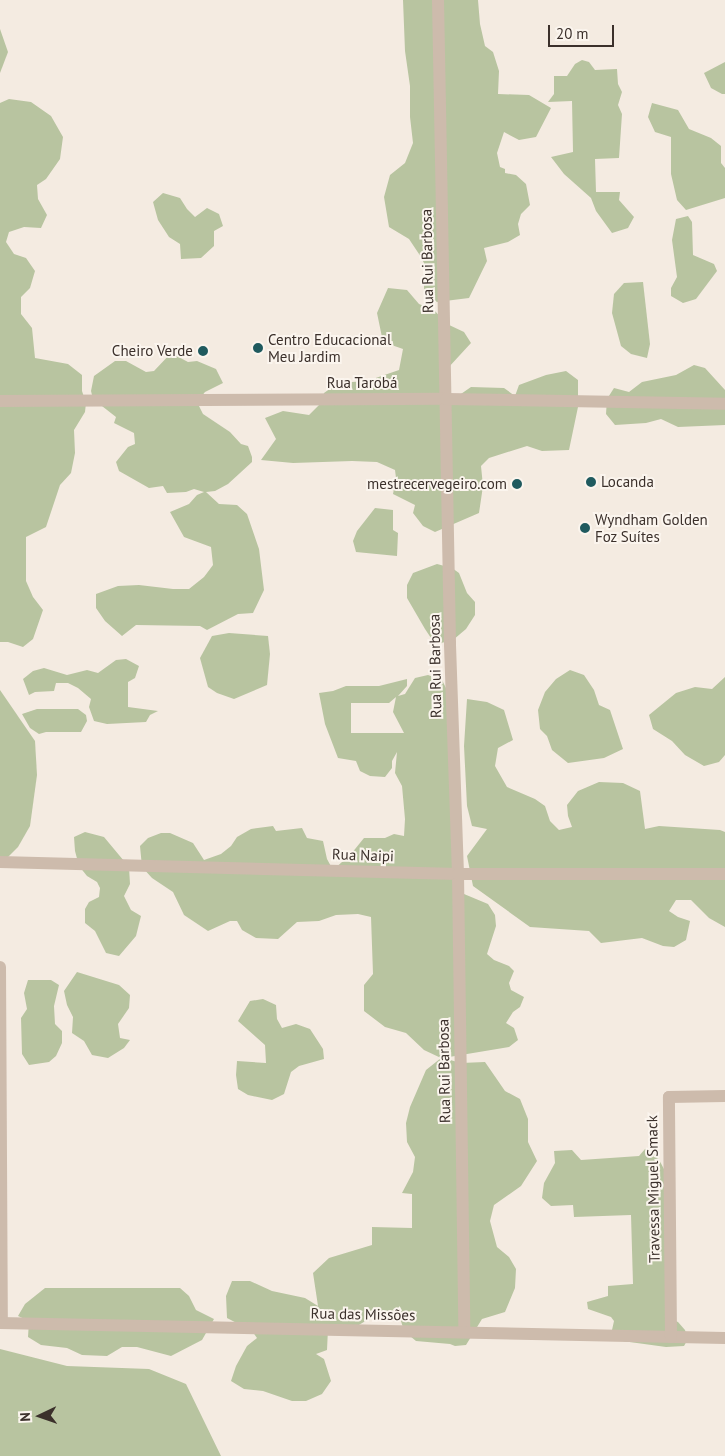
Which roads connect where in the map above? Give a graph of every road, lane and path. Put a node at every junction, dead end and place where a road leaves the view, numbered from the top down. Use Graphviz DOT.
graph roads {
  1 [pos="438,0"];
  2 [pos="446,399"];
  3 [pos="0,401"];
  4 [pos="725,404"];
  5 [pos="0,862"];
  6 [pos="458,874"];
  7 [pos="725,874"];
  8 [pos="0,967"];
  9 [pos="725,1096"];
  10 [pos="1,1323"];
  11 [pos="464,1332"];
  12 [pos="671,1337"];
  13 [pos="725,1338"];
  1 -- 2 [label="street, Rua Rui Barbosa"];
  2 -- 3 [label="street, Rua Tarobá"];
  2 -- 4 [label="street, Rua Tarobá"];
  2 -- 6 [label="street, Rua Rui Barbosa"];
  5 -- 6 [label="street, Rua Naipi"];
  6 -- 7 [label="street, Rua Naipi"];
  6 -- 11 [label="street, Rua Rui Barbosa"];
  8 -- 10 [label="street"];
  9 -- 12 [label="street, Travessa Miguel Smack"];
  10 -- 11 [label="street, Rua das Missões"];
  11 -- 12 [label="street, Rua das Missões"];
  12 -- 13 [label="street, Rua das Missões"];
}
